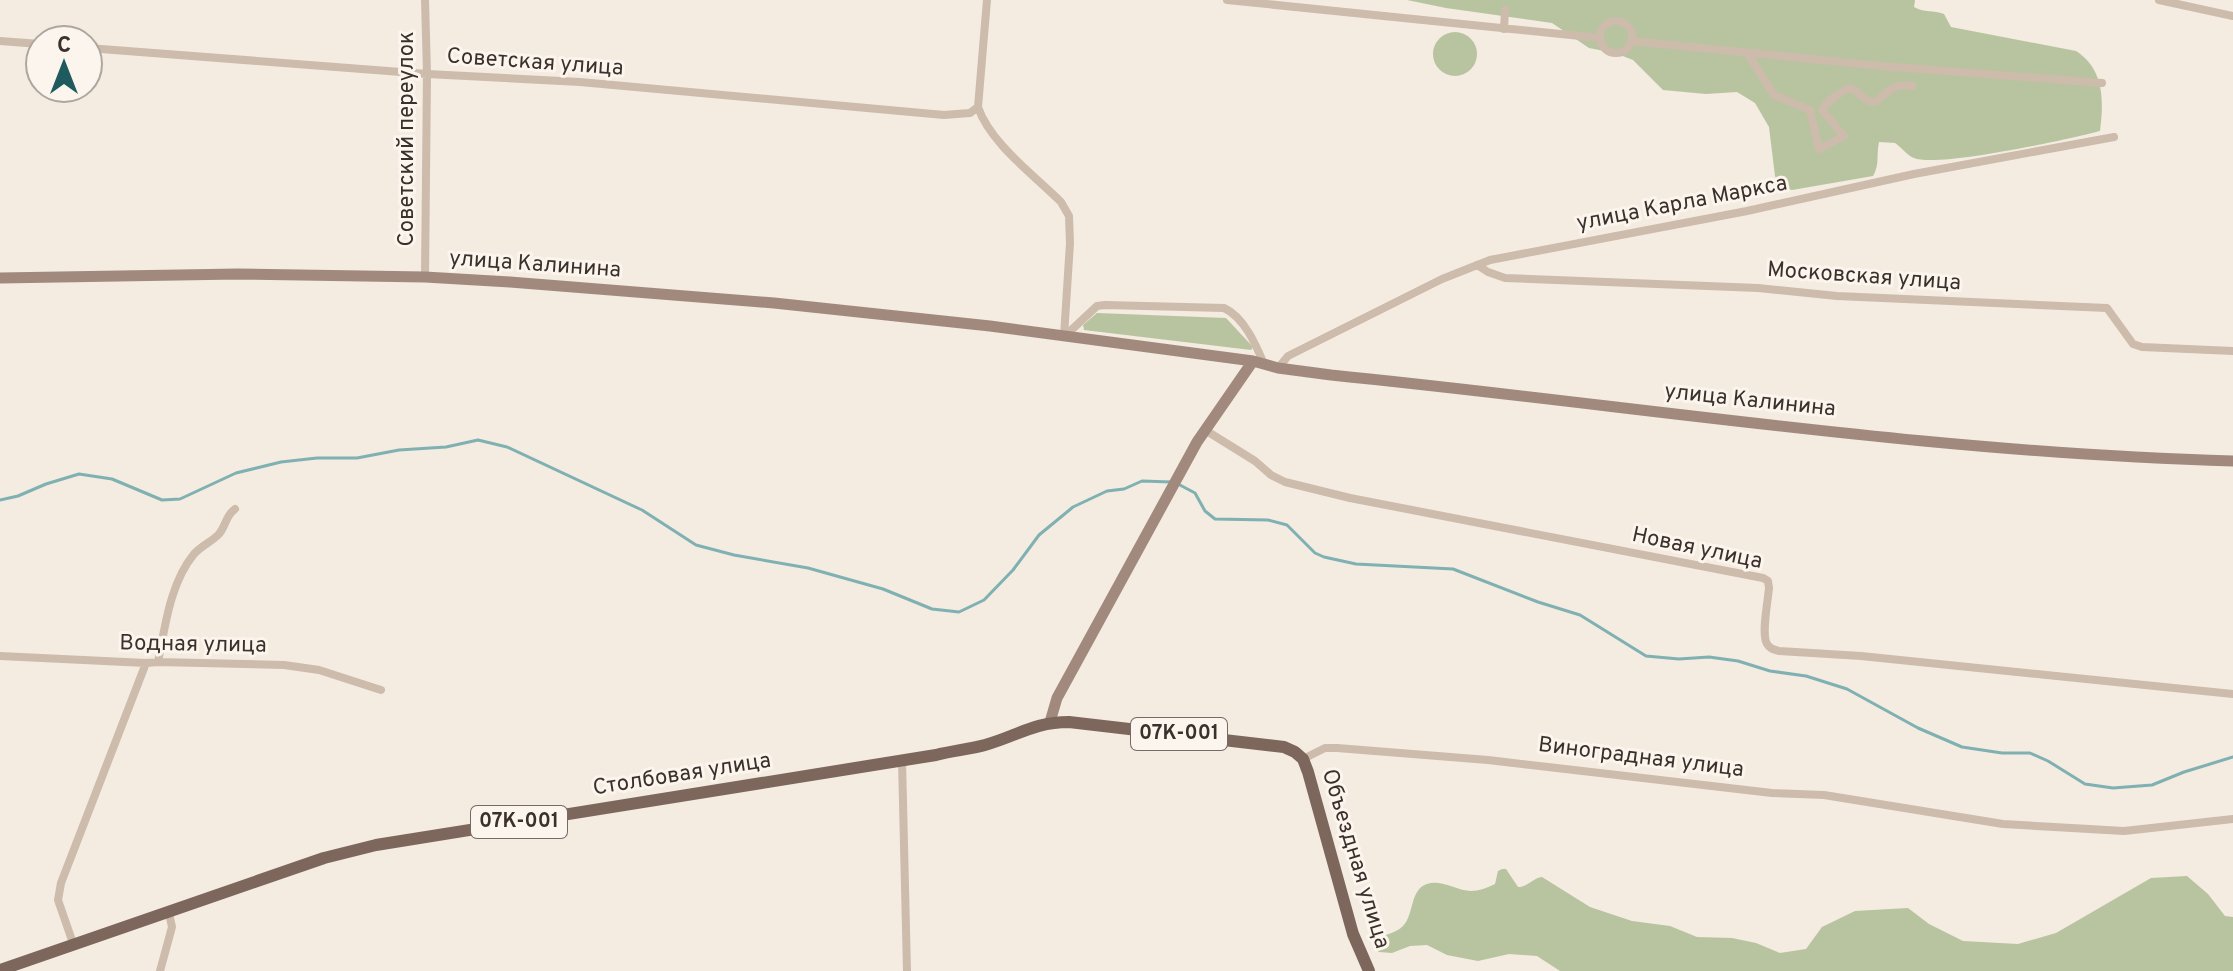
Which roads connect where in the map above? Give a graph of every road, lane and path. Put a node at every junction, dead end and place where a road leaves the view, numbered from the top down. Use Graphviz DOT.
graph roads {
  1 [pos="425,0"];
  2 [pos="987,0"];
  3 [pos="1227,0"];
  4 [pos="2159,0"];
  5 [pos="2207,5"];
  6 [pos="1505,10"];
  7 [pos="2233,16"];
  8 [pos="1504,29"];
  9 [pos="1600,38"];
  10 [pos="0,41"];
  11 [pos="1631,41"];
  12 [pos="24,43"];
  13 [pos="104,49"];
  14 [pos="1747,53"];
  15 [pos="427,74"];
  16 [pos="2102,83"];
  17 [pos="1912,86"];
  18 [pos="978,107"];
  19 [pos="2114,137"];
  20 [pos="1477,265"];
  21 [pos="425,277"];
  22 [pos="0,278"];
  23 [pos="1064,336"];
  24 [pos="2233,351"];
  25 [pos="1258,363"];
  26 [pos="1278,368"];
  27 [pos="1205,430"];
  28 [pos="2233,461"];
  29 [pos="235,509"];
  30 [pos="0,656"];
  31 [pos="158,662"];
  32 [pos="146,663"];
  33 [pos="381,690"];
  34 [pos="2233,694"];
  35 [pos="1050,722"];
  36 [pos="1303,759"];
  37 [pos="902,760"];
  38 [pos="2233,819"];
  39 [pos="169,913"];
  40 [pos="74,946"];
  41 [pos="0,970"];
  42 [pos="160,971"];
  43 [pos="907,971"];
  44 [pos="1369,971"];
  1 -- 15 [label="street, Советский переулок"];
  2 -- 18 [label="street"];
  3 -- 8 [label="street"];
  4 -- 5 [label="street"];
  5 -- 7 [label="street"];
  6 -- 8 [label="street"];
  8 -- 9 [label="street"];
  9 -- 11 [label="street"];
  9 -- 11 [label="street"];
  10 -- 12 [label="street"];
  11 -- 14 [label="street"];
  13 -- 15 [label="street, Советская улица"];
  14 -- 16 [label="street"];
  14 -- 17 [label="street"];
  15 -- 18 [label="street, Советская улица"];
  15 -- 21 [label="street, Советский переулок"];
  18 -- 23 [label="street"];
  19 -- 20 [label="street, улица Карла Маркса"];
  20 -- 24 [label="street, Московская улица"];
  20 -- 26 [label="street, улица Карла Маркса"];
  21 -- 22 [label="street, улица Калинина"];
  21 -- 23 [label="street, улица Калинина"];
  23 -- 25 [label="street, улица Калинина"];
  23 -- 25 [label="street"];
  25 -- 26 [label="street, улица Калинина"];
  25 -- 27 [label="street"];
  26 -- 28 [label="street, улица Калинина"];
  27 -- 34 [label="street, Новая улица"];
  27 -- 35 [label="street"];
  29 -- 31 [label="street"];
  30 -- 32 [label="street, Водная улица"];
  31 -- 32 [label="street, Водная улица"];
  31 -- 33 [label="street, Водная улица"];
  32 -- 40 [label="street"];
  35 -- 36 [label="main road, 07К-001"];
  35 -- 37 [label="main road, Столбовая улица / 07К-001"];
  36 -- 38 [label="street, Виноградная улица"];
  36 -- 44 [label="main road, Объездная улица"];
  37 -- 39 [label="main road, Столбовая улица / 07К-001"];
  37 -- 43 [label="street"];
  39 -- 40 [label="main road, Столбовая улица / 07К-001"];
  39 -- 42 [label="street"];
  40 -- 41 [label="main road, Столбовая улица / 07К-001"];
}
